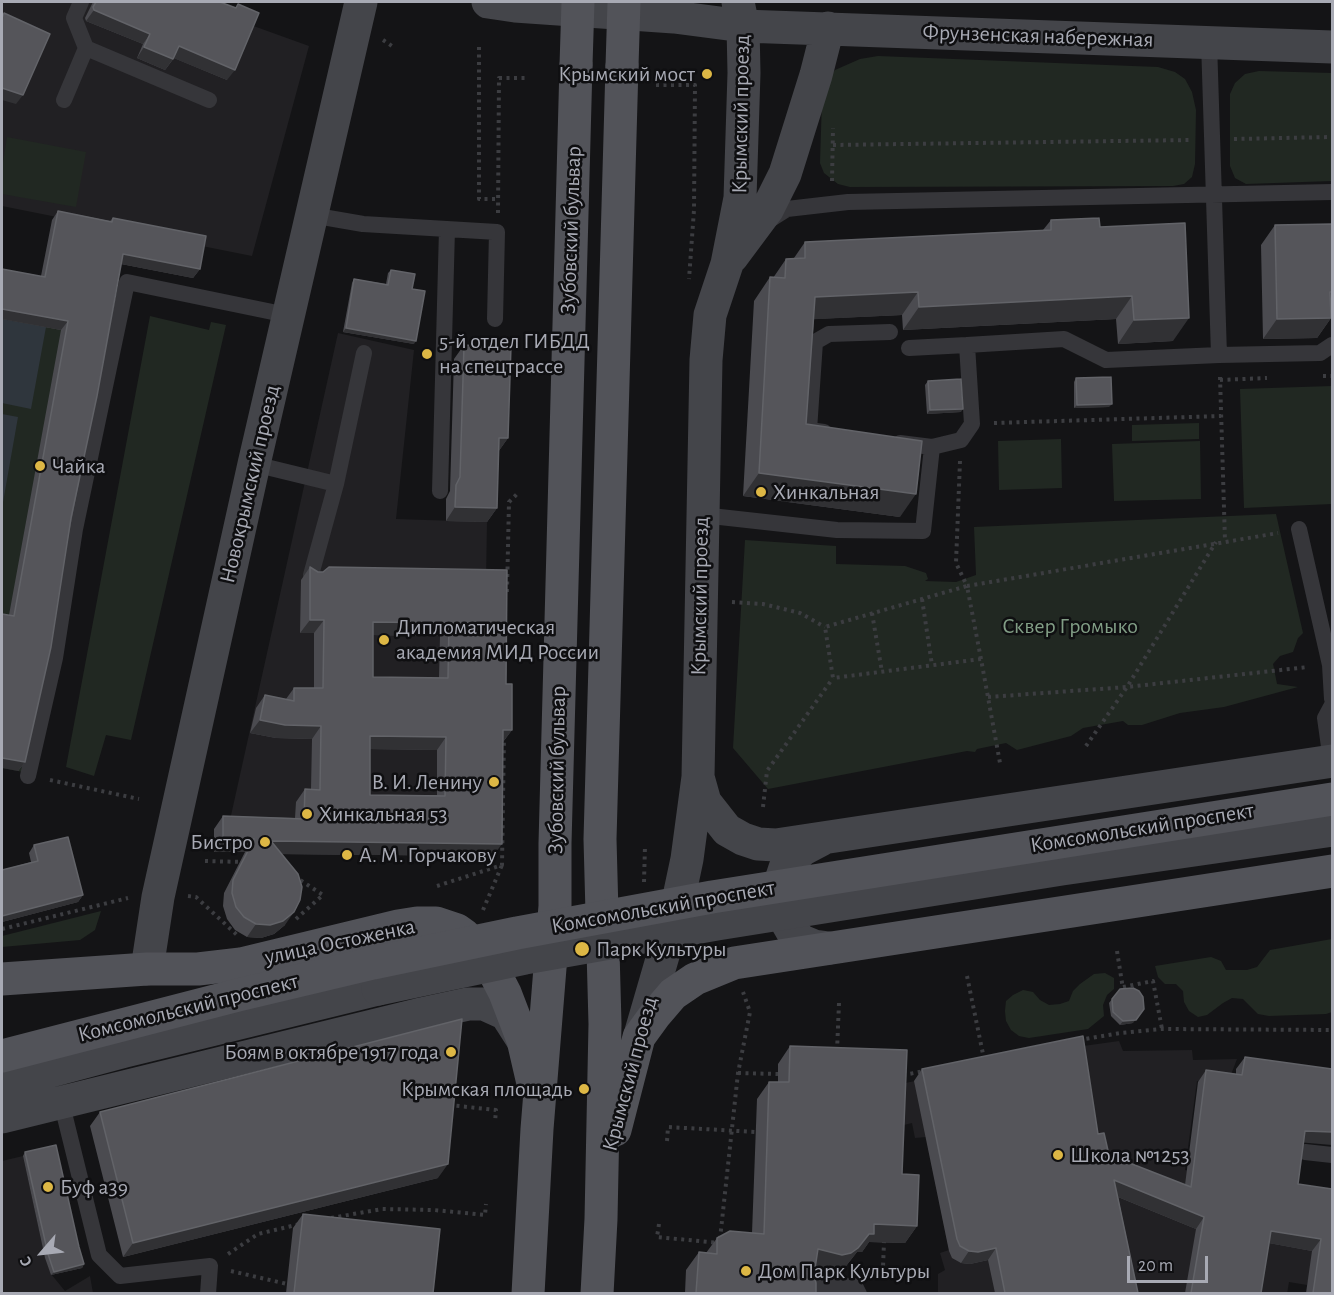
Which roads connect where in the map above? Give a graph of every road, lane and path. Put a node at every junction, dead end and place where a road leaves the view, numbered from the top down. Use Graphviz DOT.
graph roads {
  1 [pos="81,2"];
  2 [pos="361,2"];
  3 [pos="488,2"];
  4 [pos="578,2"];
  5 [pos="624,2"];
  6 [pos="741,14"];
  7 [pos="828,28"];
  8 [pos="1209,42"];
  9 [pos="479,47"];
  10 [pos="1332,47"];
  11 [pos="86,48"];
  12 [pos="526,78"];
  13 [pos="656,85"];
  14 [pos="64,100"];
  15 [pos="209,100"];
  16 [pos="1332,137"];
  17 [pos="1212,140"];
  18 [pos="833,146"];
  19 [pos="498,188"];
  20 [pos="1332,192"];
  21 [pos="695,194"];
  22 [pos="1214,196"];
  23 [pos="498,199"];
  24 [pos="694,210"];
  25 [pos="703,211"];
  26 [pos="311,215"];
  27 [pos="447,229"];
  28 [pos="752,231"];
  29 [pos="727,264"];
  30 [pos="287,315"];
  31 [pos="495,319"];
  32 [pos="890,332"];
  33 [pos="967,345"];
  34 [pos="1332,345"];
  35 [pos="909,348"];
  36 [pos="364,353"];
  37 [pos="1219,355"];
  38 [pos="1220,380"];
  39 [pos="1221,416"];
  40 [pos="972,424"];
  41 [pos="843,435"];
  42 [pos="961,440"];
  43 [pos="888,441"];
  44 [pos="932,447"];
  45 [pos="254,465"];
  46 [pos="336,484"];
  47 [pos="440,491"];
  48 [pos="517,494"];
  49 [pos="702,515"];
  50 [pos="1299,530"];
  51 [pos="1225,541"];
  52 [pos="1216,542"];
  53 [pos="311,575"];
  54 [pos="967,586"];
  55 [pos="922,598"];
  56 [pos="732,602"];
  57 [pos="507,604"];
  58 [pos="872,613"];
  59 [pos="825,627"];
  60 [pos="981,659"];
  61 [pos="932,665"];
  62 [pos="1330,665"];
  63 [pos="882,672"];
  64 [pos="833,678"];
  65 [pos="1127,687"];
  66 [pos="988,697"];
  67 [pos="1332,699"];
  68 [pos="1332,705"];
  69 [pos="504,735"];
  70 [pos="1086,746"];
  71 [pos="1332,761"];
  72 [pos="1000,763"];
  73 [pos="28,776"];
  74 [pos="698,777"];
  75 [pos="98,790"];
  76 [pos="139,799"];
  77 [pos="1332,799"];
  78 [pos="763,807"];
  79 [pos="1332,830"];
  80 [pos="822,839"];
  81 [pos="205,861"];
  82 [pos="251,862"];
  83 [pos="502,865"];
  84 [pos="1332,871"];
  85 [pos="294,876"];
  86 [pos="437,886"];
  87 [pos="188,896"];
  88 [pos="124,898"];
  89 [pos="481,917"];
  90 [pos="291,924"];
  91 [pos="2,929"];
  92 [pos="243,938"];
  93 [pos="829,948"];
  94 [pos="1117,951"];
  95 [pos="147,969"];
  96 [pos="967,976"];
  97 [pos="2,979"];
  98 [pos="740,986"];
  99 [pos="839,1003"];
  100 [pos="1161,1029"];
  101 [pos="1332,1030"];
  102 [pos="639,1037"];
  103 [pos="523,1040"];
  104 [pos="1068,1042"];
  105 [pos="837,1055"];
  106 [pos="2,1056"];
  107 [pos="992,1057"];
  108 [pos="984,1059"];
  109 [pos="973,1061"];
  110 [pos="986,1066"];
  111 [pos="928,1070"];
  112 [pos="738,1072"];
  113 [pos="778,1074"];
  114 [pos="894,1077"];
  115 [pos="2,1084"];
  116 [pos="61,1101"];
  117 [pos="445,1105"];
  118 [pos="2,1117"];
  119 [pos="495,1122"];
  120 [pos="537,1129"];
  121 [pos="732,1130"];
  122 [pos="756,1132"];
  123 [pos="667,1141"];
  124 [pos="1305,1152"];
  125 [pos="1332,1155"];
  126 [pos="601,1184"];
  127 [pos="486,1204"];
  128 [pos="327,1218"];
  129 [pos="305,1222"];
  130 [pos="659,1224"];
  131 [pos="884,1242"];
  132 [pos="210,1266"];
  133 [pos="287,1284"];
  134 [pos="857,1290"];
  135 [pos="208,1293"];
  136 [pos="528,1293"];
  137 [pos="597,1293"];
  138 [pos="812,1293"];
  1 -- 11 [label="lane"];
  2 -- 26 [label="main road, Новокрымский проезд"];
  3 -- 6 [label="main road, Фрунзенская набережная"];
  4 -- 120 [label="main road, Зубовский бульвар, bridge"];
  5 -- 126 [label="main road, Зубовский бульвар, bridge"];
  6 -- 7 [label="main road, Фрунзенская набережная"];
  6 -- 29 [label="main road, Крымский проезд"];
  7 -- 8 [label="main road, Фрунзенская набережная"];
  7 -- 28 [label="main road"];
  8 -- 10 [label="main road, Фрунзенская набережная"];
  8 -- 17 [label="lane"];
  9 -- 23 [label="path"];
  11 -- 14 [label="lane"];
  11 -- 15 [label="lane"];
  12 -- 19 [label="path"];
  13 -- 21 [label="path"];
  16 -- 17 [label="path"];
  17 -- 18 [label="path"];
  17 -- 22 [label="lane"];
  20 -- 22 [label="lane"];
  22 -- 28 [label="lane"];
  22 -- 37 [label="lane"];
  24 -- 25 [label="path"];
  26 -- 27 [label="lane"];
  26 -- 30 [label="main road, Новокрымский проезд"];
  27 -- 31 [label="lane"];
  27 -- 47 [label="lane"];
  28 -- 29 [label="main road"];
  29 -- 49 [label="main road, Крымский проезд"];
  30 -- 45 [label="main road, Новокрымский проезд"];
  30 -- 73 [label="lane"];
  32 -- 41 [label="lane"];
  33 -- 35 [label="lane"];
  33 -- 37 [label="lane"];
  33 -- 40 [label="lane"];
  34 -- 37 [label="lane"];
  36 -- 46 [label="lane"];
  38 -- 39 [label="path"];
  39 -- 40 [label="path"];
  39 -- 51 [label="path"];
  40 -- 42 [label="lane"];
  42 -- 44 [label="lane"];
  42 -- 54 [label="path"];
  43 -- 44 [label="lane"];
  44 -- 49 [label="lane"];
  45 -- 46 [label="lane"];
  45 -- 95 [label="main road, Новокрымский проезд"];
  46 -- 53 [label="lane"];
  48 -- 57 [label="path"];
  49 -- 74 [label="main road, Крымский проезд"];
  50 -- 51 [label="path"];
  50 -- 62 [label="lane"];
  51 -- 52 [label="path"];
  52 -- 54 [label="path"];
  52 -- 65 [label="path"];
  54 -- 55 [label="path"];
  54 -- 60 [label="path"];
  55 -- 58 [label="path"];
  55 -- 61 [label="path"];
  56 -- 59 [label="path"];
  58 -- 59 [label="path"];
  58 -- 63 [label="path"];
  59 -- 64 [label="path"];
  60 -- 61 [label="path"];
  60 -- 66 [label="path"];
  61 -- 63 [label="path"];
  62 -- 65 [label="path"];
  62 -- 67 [label="lane"];
  63 -- 64 [label="path"];
  64 -- 78 [label="path"];
  65 -- 66 [label="path"];
  65 -- 70 [label="path"];
  66 -- 72 [label="path"];
  68 -- 71 [label="lane"];
  69 -- 83 [label="path"];
  71 -- 80 [label="main road"];
  74 -- 80 [label="main road"];
  74 -- 102 [label="main road, Крымский проезд"];
  75 -- 76 [label="path"];
  77 -- 106 [label="main road, Комсомольский проспект, bridge"];
  79 -- 115 [label="main road, Комсомольский проспект, bridge"];
  80 -- 93 [label="main road"];
  81 -- 82 [label="path"];
  83 -- 86 [label="path"];
  83 -- 89 [label="path"];
  84 -- 93 [label="main road"];
  85 -- 90 [label="path"];
  87 -- 92 [label="path"];
  88 -- 91 [label="path"];
  93 -- 102 [label="main road"];
  94 -- 100 [label="path"];
  95 -- 97 [label="main road, улица Остоженка"];
  95 -- 103 [label="main road, улица Остоженка"];
  96 -- 108 [label="path"];
  98 -- 112 [label="path"];
  99 -- 105 [label="path"];
  100 -- 101 [label="path"];
  100 -- 104 [label="path"];
  102 -- 126 [label="main road, Крымский проезд"];
  103 -- 116 [label="main road"];
  103 -- 120 [label="main road, улица Остоженка"];
  107 -- 108 [label="path"];
  108 -- 109 [label="path"];
  108 -- 110 [label="path"];
  111 -- 114 [label="path"];
  112 -- 113 [label="path"];
  112 -- 121 [label="path"];
  116 -- 118 [label="main road"];
  116 -- 132 [label="lane"];
  117 -- 119 [label="path"];
  120 -- 136 [label="main road, Зубовский бульвар"];
  121 -- 122 [label="path"];
  121 -- 123 [label="path"];
  121 -- 130 [label="path"];
  124 -- 125 [label="lane"];
  126 -- 137 [label="main road, Зубовский бульвар"];
  127 -- 128 [label="path"];
  129 -- 132 [label="path"];
  131 -- 134 [label="path"];
  132 -- 133 [label="path"];
  132 -- 135 [label="lane"];
  134 -- 138 [label="lane"];
}
